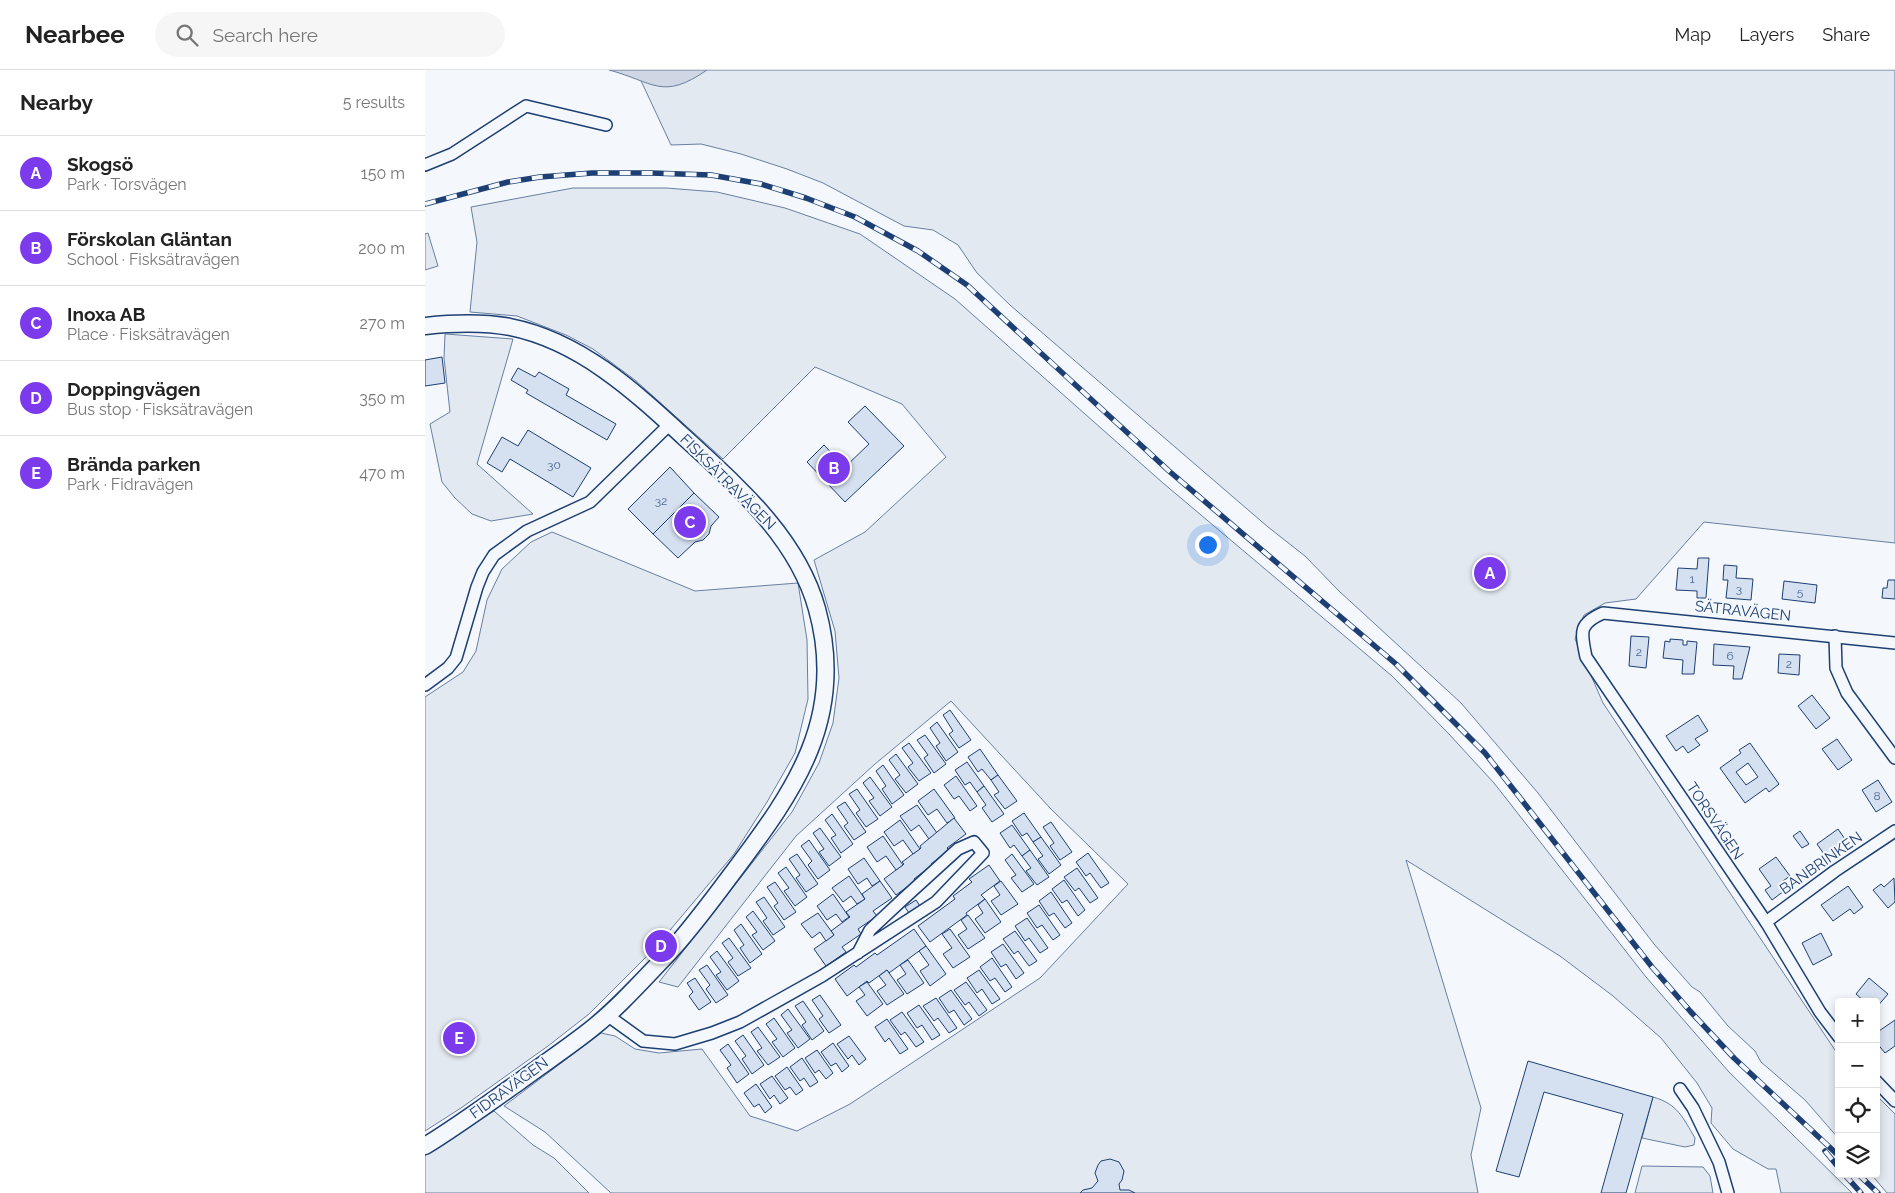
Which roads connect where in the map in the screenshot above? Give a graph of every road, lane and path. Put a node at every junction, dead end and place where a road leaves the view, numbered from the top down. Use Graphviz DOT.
graph roads {
  1 [pos="606,125"];
  2 [pos="425,165"];
  3 [pos="425,326"];
  4 [pos="670,424"];
  5 [pos="1588,619"];
  6 [pos="1835,636"];
  7 [pos="1895,643"];
  8 [pos="425,685"];
  9 [pos="1895,758"];
  10 [pos="1895,830"];
  11 [pos="1766,922"];
  12 [pos="858,953"];
  13 [pos="607,1015"];
  14 [pos="592,1029"];
  15 [pos="1835,1032"];
  16 [pos="1880,1085"];
  17 [pos="1680,1089"];
  18 [pos="1895,1101"];
  19 [pos="428,1144"];
  20 [pos="1728,1193"];
  1 -- 2 [label="street"];
  3 -- 4 [label="street, FISKSÄTRAVÄGEN"];
  4 -- 8 [label="street"];
  4 -- 13 [label="street, FISKSÄTRAVÄGEN"];
  5 -- 6 [label="street, SÄTRAVÄGEN"];
  5 -- 11 [label="street, TORSVÄGEN"];
  6 -- 7 [label="street, SÄTRAVÄGEN"];
  6 -- 9 [label="street"];
  10 -- 11 [label="street, BANBRINKEN"];
  11 -- 15 [label="street, TORSVÄGEN"];
  12 -- 12 [label="street"];
  12 -- 13 [label="street"];
  13 -- 14 [label="street, FISKSÄTRAVÄGEN"];
  14 -- 19 [label="street, FIDRAVÄGEN"];
  16 -- 18 [label="street"];
  17 -- 20 [label="street"];
}
